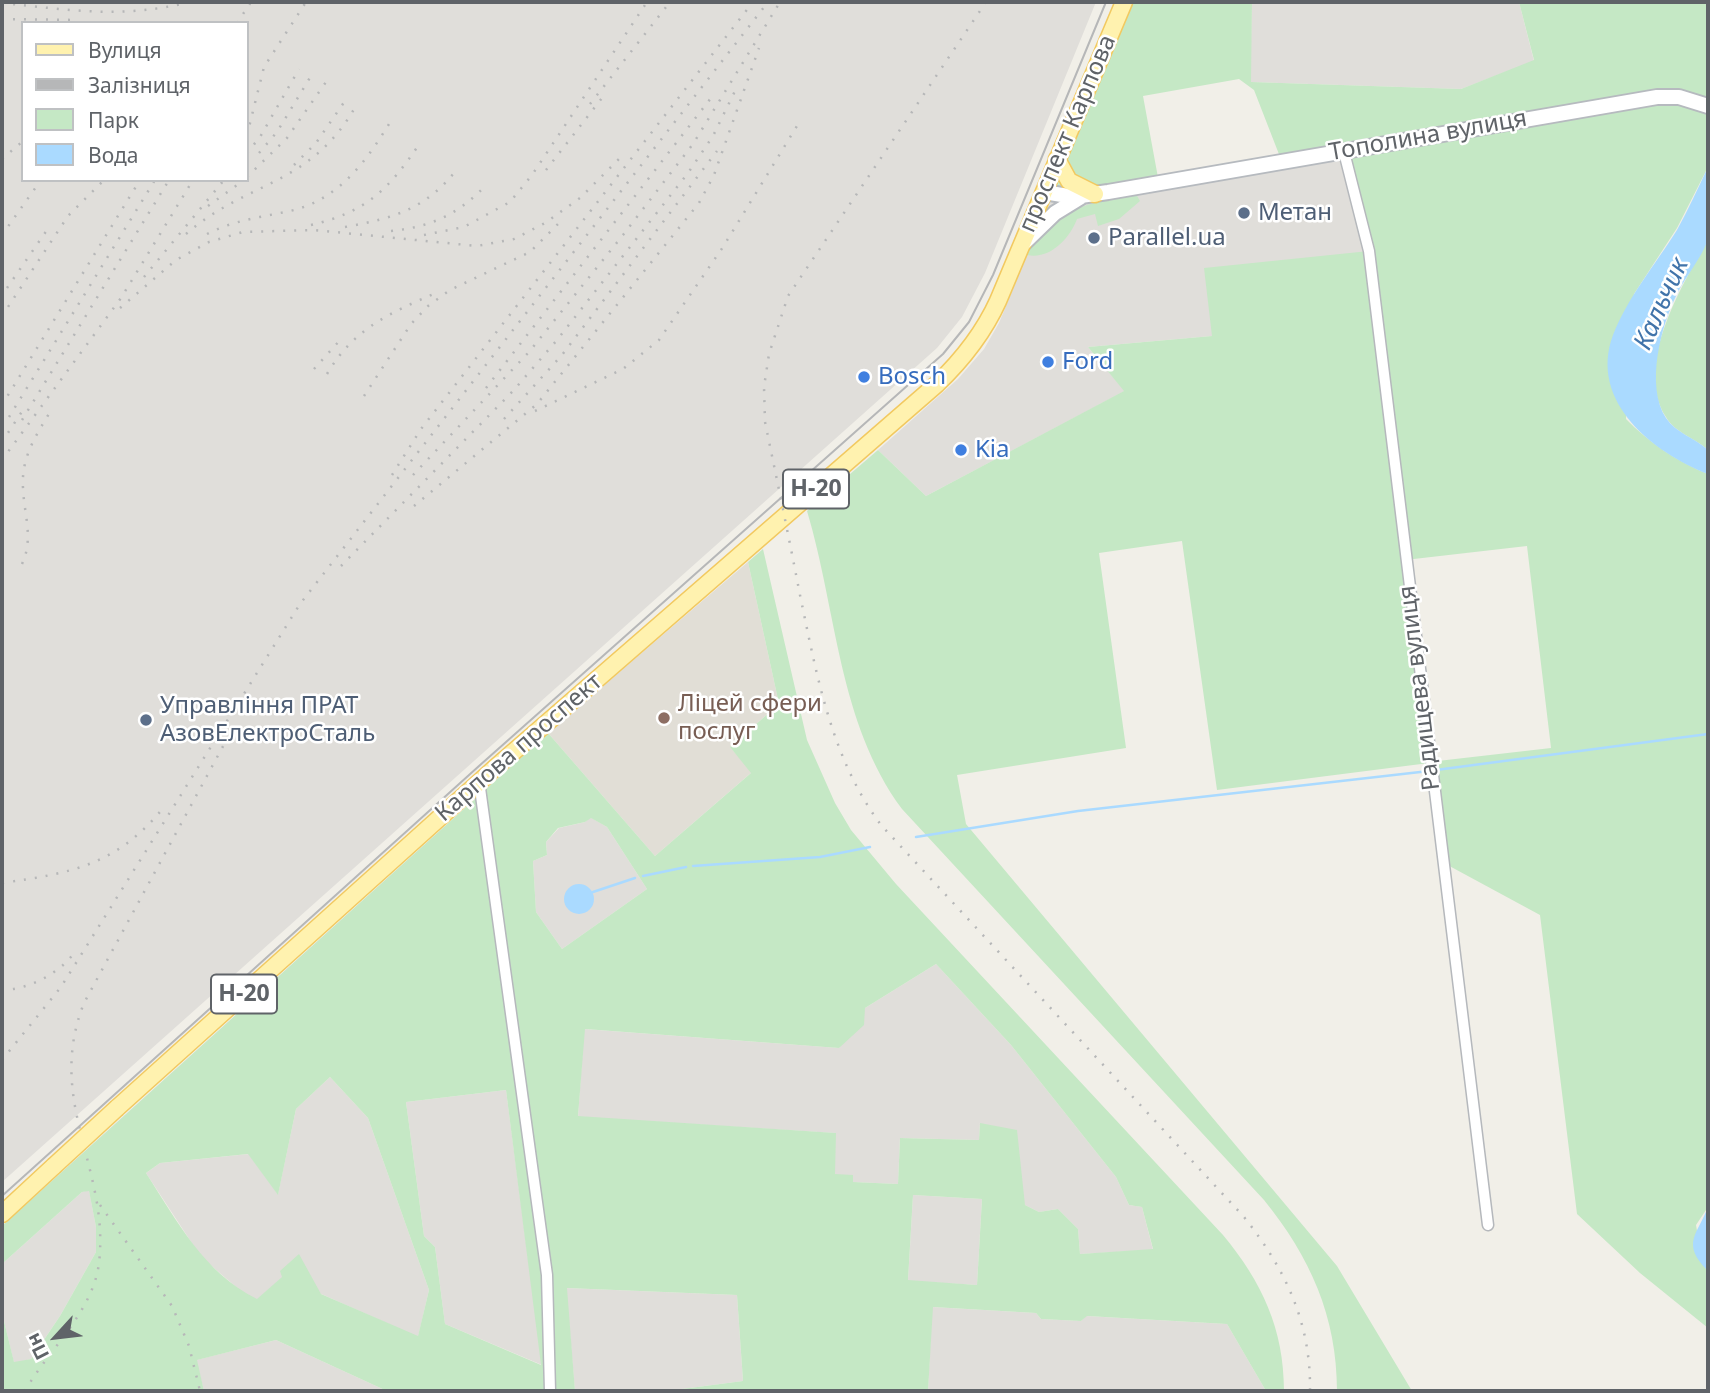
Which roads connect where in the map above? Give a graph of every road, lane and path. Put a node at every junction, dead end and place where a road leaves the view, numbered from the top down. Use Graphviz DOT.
graph roads {
  1 [pos="1124,2"];
  2 [pos="1704,104"];
  3 [pos="1344,152"];
  4 [pos="1057,159"];
  5 [pos="1044,192"];
  6 [pos="1088,195"];
  7 [pos="1021,246"];
  8 [pos="1013,266"];
  9 [pos="479,781"];
  10 [pos="2,1214"];
  11 [pos="1488,1225"];
  12 [pos="550,1391"];
  1 -- 4 [label="main road, проспект Карпова"];
  2 -- 3 [label="main road, Тополина вулиця"];
  3 -- 6 [label="main road, Тополина вулиця"];
  3 -- 11 [label="street, Радищева вулиця"];
  4 -- 5 [label="main road, проспект Карпова"];
  4 -- 6 [label="main road"];
  5 -- 6 [label="main road"];
  5 -- 7 [label="main road, проспект Карпова"];
  6 -- 7 [label="main road"];
  7 -- 8 [label="main road, проспект Карпова"];
  8 -- 9 [label="main road, Карпова проспект / Н-20"];
  9 -- 10 [label="main road, Карпова проспект / Н-20, bridge"];
  9 -- 12 [label="street"];
}
